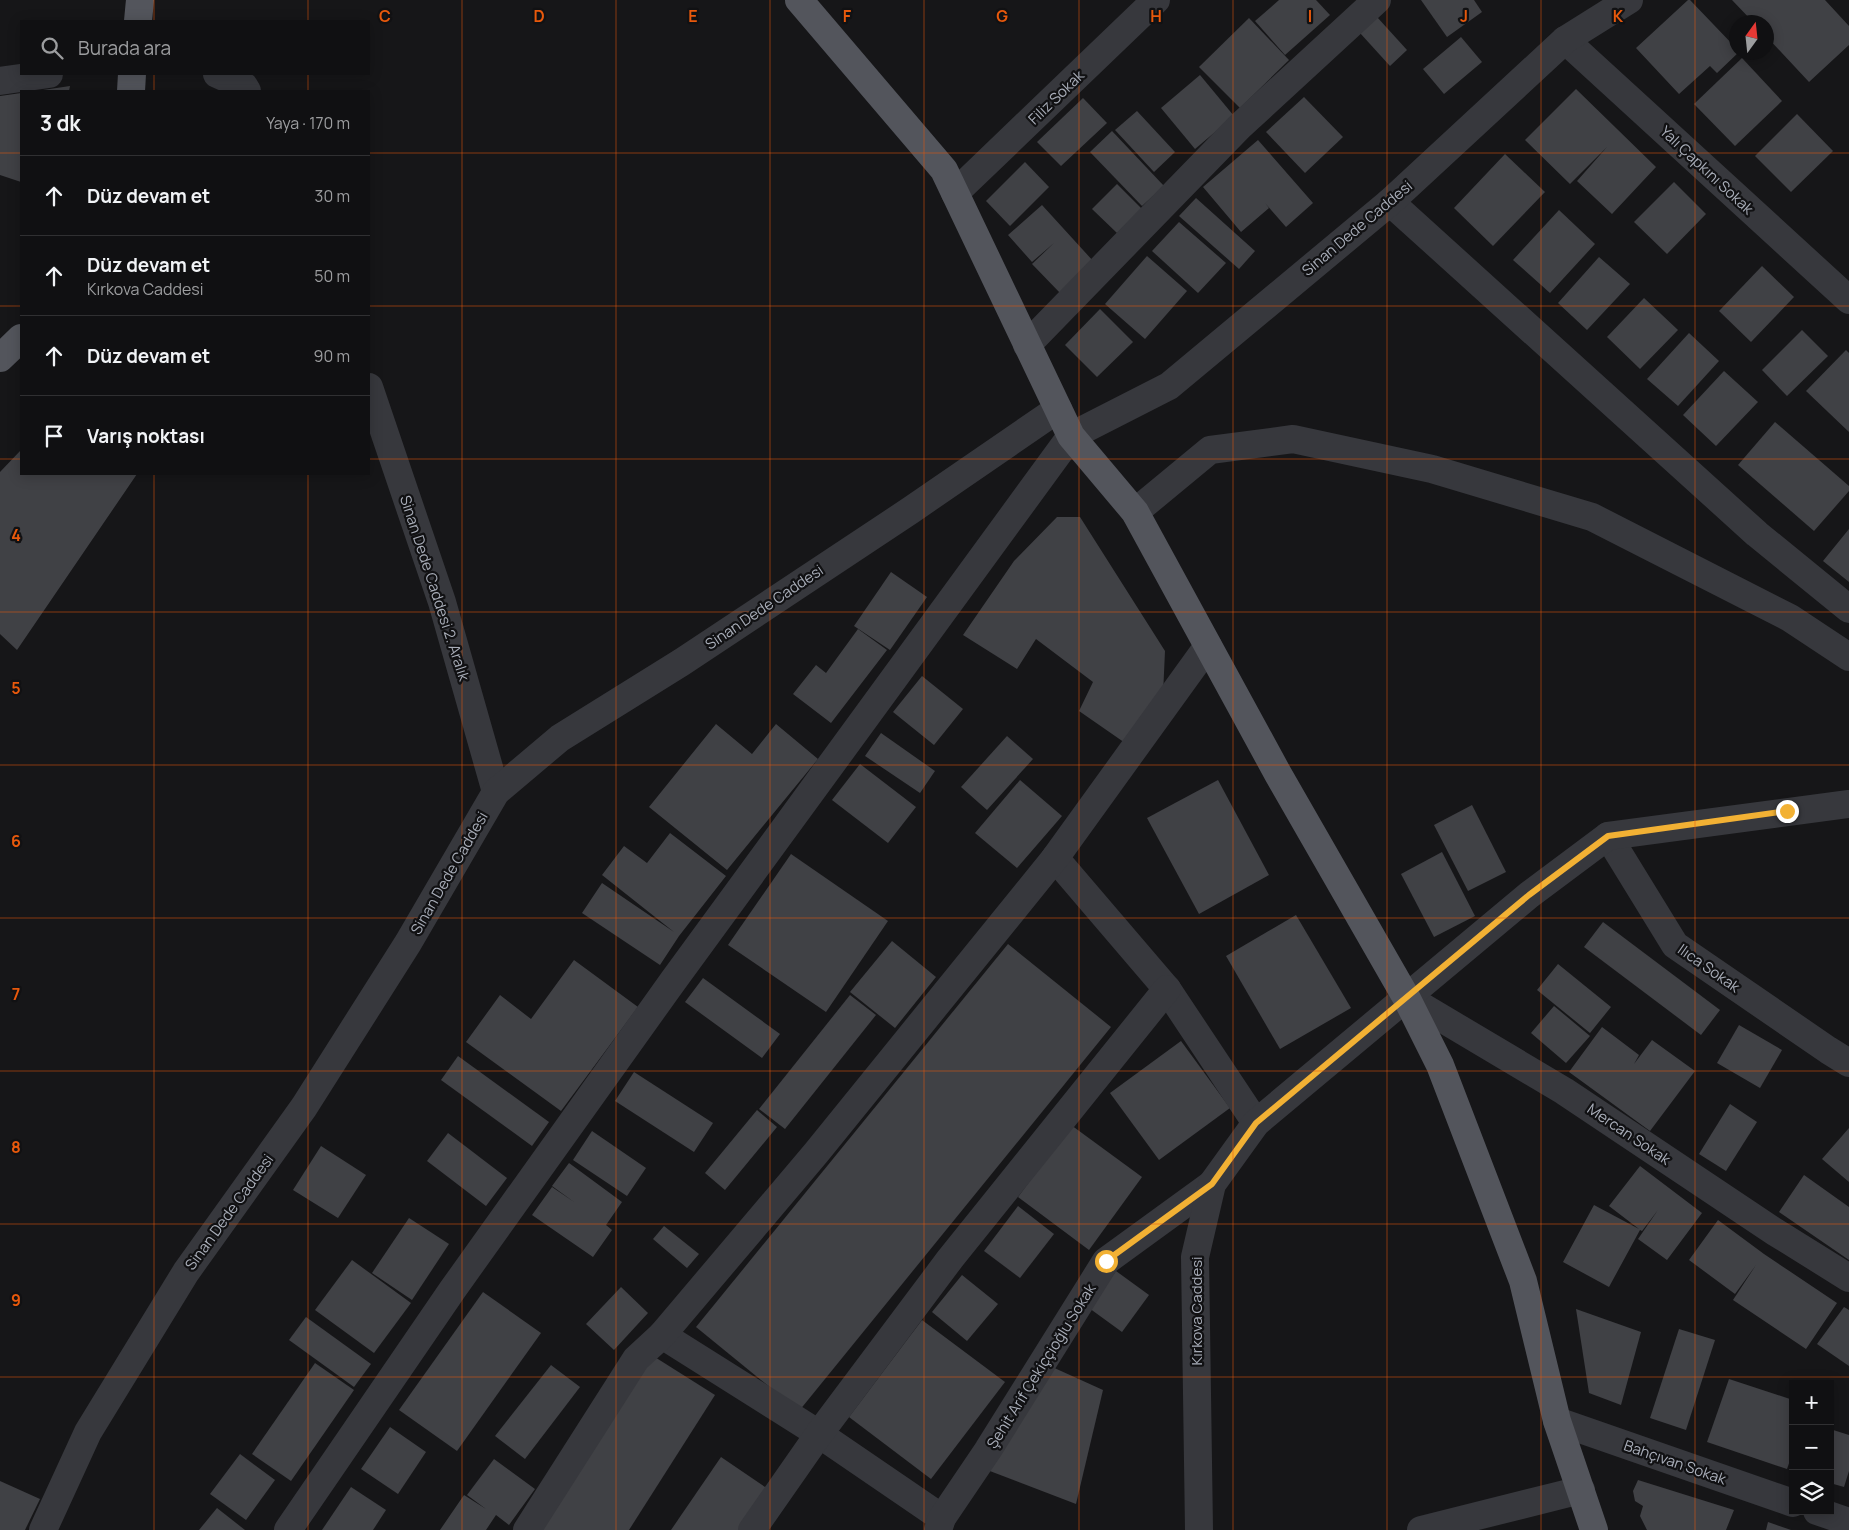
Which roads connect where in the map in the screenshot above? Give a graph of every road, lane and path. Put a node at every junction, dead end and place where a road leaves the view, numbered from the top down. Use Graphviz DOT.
graph roads {
  1 [pos="140,0"];
  2 [pos="799,0"];
  3 [pos="1156,0"];
  4 [pos="1377,0"];
  5 [pos="1629,0"];
  6 [pos="138,20"];
  7 [pos="1566,40"];
  8 [pos="41,75"];
  9 [pos="132,75"];
  10 [pos="219,75"];
  11 [pos="0,80"];
  12 [pos="131,90"];
  13 [pos="246,90"];
  14 [pos="956,193"];
  15 [pos="1390,202"];
  16 [pos="1849,300"];
  17 [pos="20,339"];
  18 [pos="1027,345"];
  19 [pos="0,358"];
  20 [pos="370,390"];
  21 [pos="1058,409"];
  22 [pos="1071,436"];
  23 [pos="1135,512"];
  24 [pos="1849,608"];
  25 [pos="1208,646"];
  26 [pos="1849,657"];
  27 [pos="496,792"];
  28 [pos="1849,804"];
  29 [pos="1608,836"];
  30 [pos="1055,858"];
  31 [pos="1167,989"];
  32 [pos="1406,997"];
  33 [pos="1849,1063"];
  34 [pos="1256,1123"];
  35 [pos="1212,1184"];
  36 [pos="1849,1278"];
  37 [pos="662,1335"];
  38 [pos="1557,1421"];
  39 [pos="818,1434"];
  40 [pos="1580,1490"];
  41 [pos="1789,1502"];
  42 [pos="1829,1515"];
  43 [pos="1849,1522"];
  44 [pos="940,1524"];
  45 [pos="43,1530"];
  46 [pos="288,1530"];
  47 [pos="527,1530"];
  48 [pos="752,1530"];
  49 [pos="1198,1530"];
  50 [pos="1420,1530"];
  51 [pos="1594,1530"];
  1 -- 6 [label="main road"];
  2 -- 14 [label="main road"];
  3 -- 14 [label="street, Filiz Sokak"];
  4 -- 18 [label="street"];
  5 -- 7 [label="street, Sinan Dede Caddesi"];
  7 -- 15 [label="street, Sinan Dede Caddesi"];
  7 -- 16 [label="street, Yalı Çapkını Sokak"];
  8 -- 11 [label="street"];
  9 -- 12 [label="main road"];
  10 -- 13 [label="street"];
  14 -- 18 [label="main road"];
  15 -- 22 [label="street, Sinan Dede Caddesi"];
  15 -- 24 [label="street"];
  17 -- 19 [label="main road"];
  18 -- 21 [label="main road"];
  20 -- 27 [label="street, Sinan Dede Caddesi 2. Aralık"];
  21 -- 22 [label="main road"];
  21 -- 27 [label="street, Sinan Dede Caddesi"];
  22 -- 23 [label="main road"];
  22 -- 46 [label="street"];
  23 -- 25 [label="main road"];
  23 -- 26 [label="street"];
  25 -- 30 [label="street"];
  25 -- 32 [label="main road"];
  27 -- 45 [label="street, Sinan Dede Caddesi"];
  28 -- 29 [label="street"];
  29 -- 32 [label="street, Kırkova Caddesi"];
  29 -- 33 [label="street, Ilıca Sokak"];
  30 -- 31 [label="street"];
  30 -- 37 [label="street"];
  31 -- 34 [label="street"];
  31 -- 39 [label="street"];
  32 -- 34 [label="street, Kırkova Caddesi"];
  32 -- 36 [label="street, Mercan Sokak"];
  32 -- 38 [label="main road"];
  34 -- 35 [label="street, Kırkova Caddesi"];
  35 -- 44 [label="street, Şehit Arif Çekiççioğlu Sokak"];
  35 -- 49 [label="street, Kırkova Caddesi"];
  37 -- 39 [label="street"];
  37 -- 47 [label="street"];
  38 -- 40 [label="main road"];
  38 -- 41 [label="street, Bahçıvan Sokak"];
  39 -- 44 [label="street"];
  39 -- 48 [label="street"];
  40 -- 50 [label="street"];
  40 -- 51 [label="main road"];
  42 -- 43 [label="street"];
}
